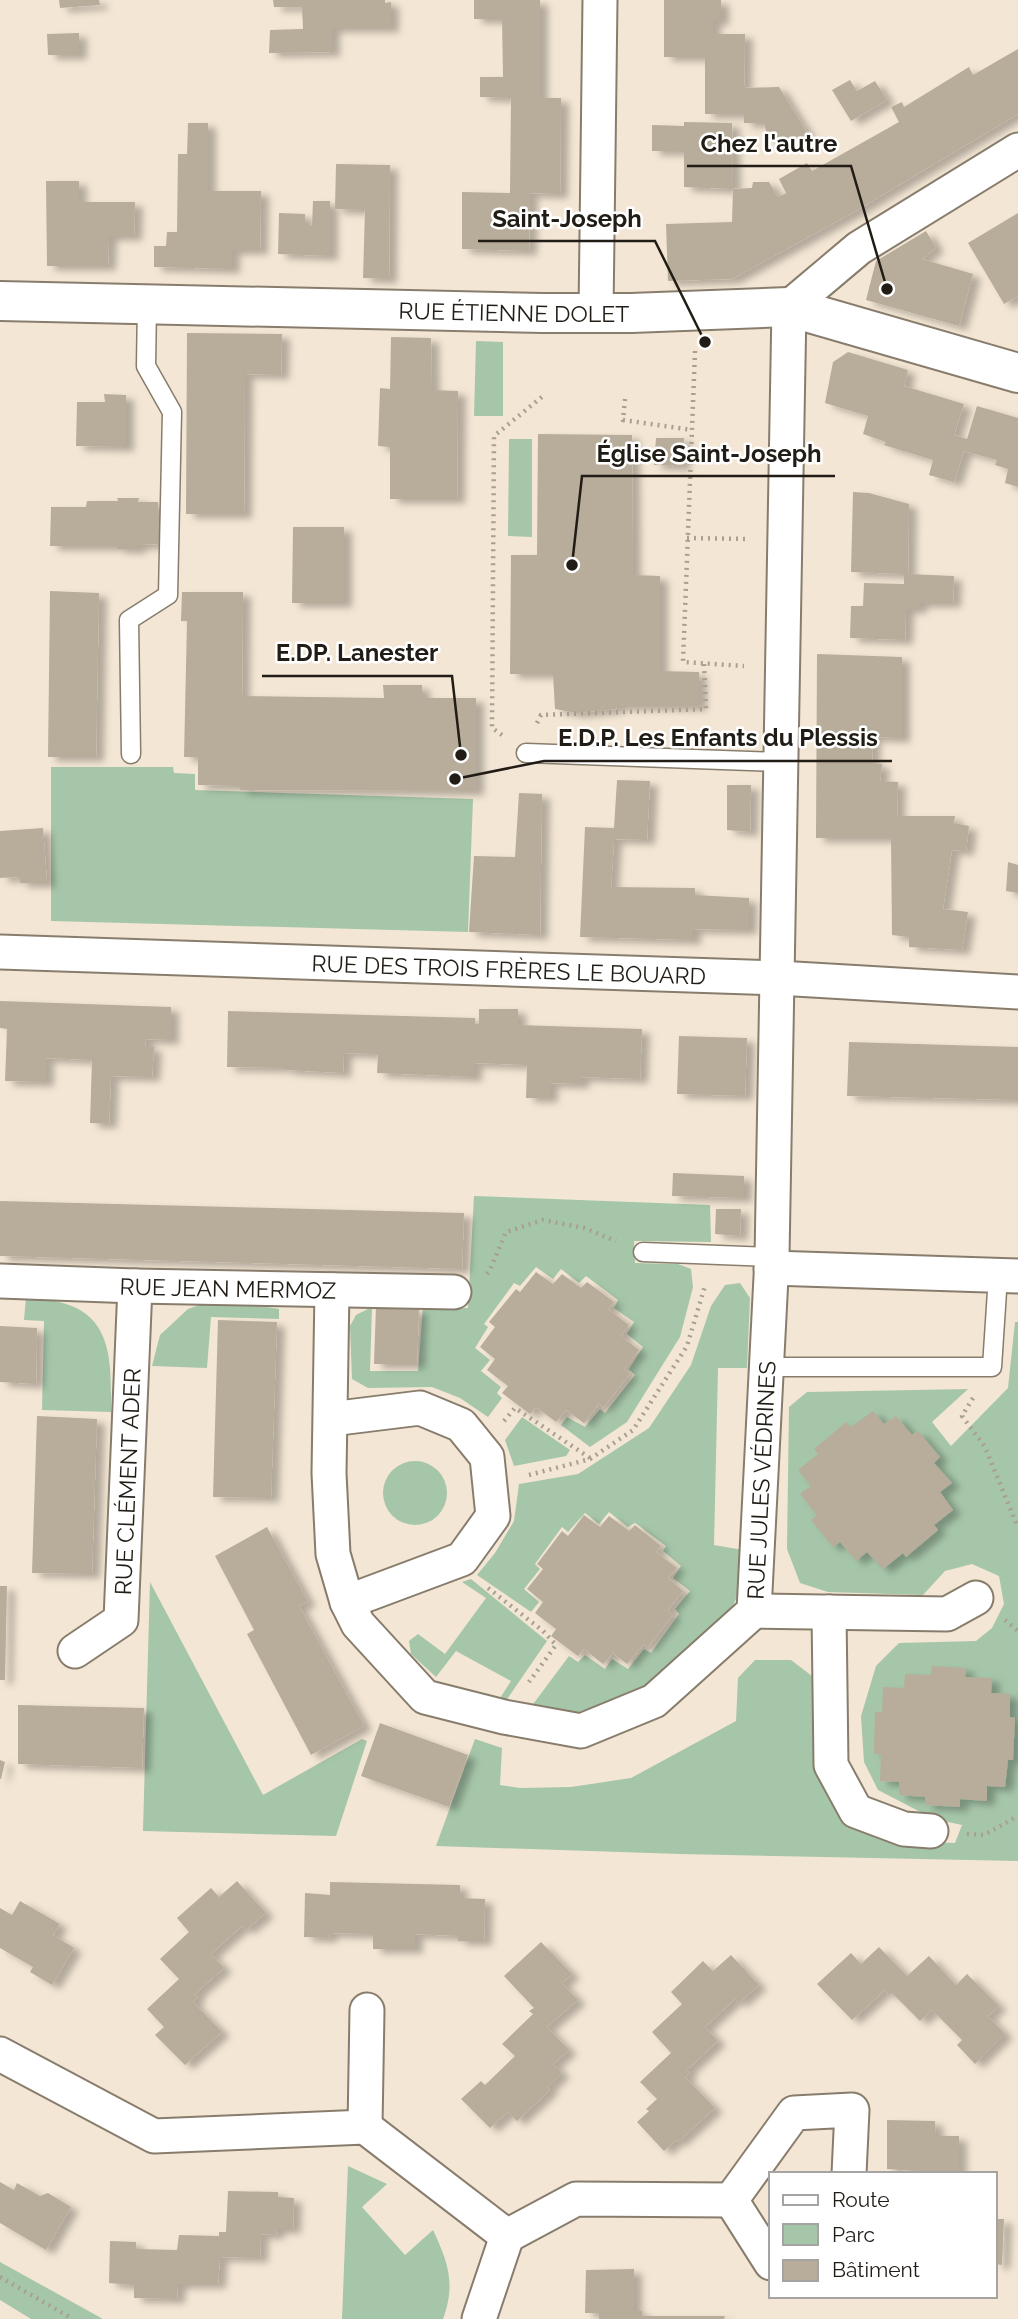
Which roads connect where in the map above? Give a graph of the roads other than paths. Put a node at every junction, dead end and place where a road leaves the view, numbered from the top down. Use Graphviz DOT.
graph roads {
  1 [pos="600,0"];
  2 [pos="1018,150"];
  3 [pos="0,301"];
  4 [pos="147,304"];
  5 [pos="789,307"];
  6 [pos="596,312"];
  7 [pos="1018,373"];
  8 [pos="526,753"];
  9 [pos="131,754"];
  10 [pos="782,762"];
  11 [pos="0,952"];
  12 [pos="778,978"];
  13 [pos="1018,992"];
  14 [pos="643,1252"];
  15 [pos="771,1263"];
  16 [pos="1008,1276"];
  17 [pos="0,1281"];
  18 [pos="135,1286"];
  19 [pos="332,1290"];
  20 [pos="454,1292"];
  21 [pos="766,1367"];
  22 [pos="331,1419"];
  23 [pos="976,1598"];
  24 [pos="347,1602"];
  25 [pos="754,1611"];
  26 [pos="830,1612"];
  27 [pos="75,1651"];
  28 [pos="931,1831"];
  29 [pos="367,2010"];
  30 [pos="0,2054"];
  31 [pos="365,2127"];
  32 [pos="849,2172"];
  33 [pos="731,2200"];
  34 [pos="507,2236"];
  35 [pos="769,2260"];
  36 [pos="479,2319"];
  1 -- 6 [label="street"];
  2 -- 5 [label="street"];
  3 -- 4 [label="street, RUE ÉTIENNE DOLET"];
  4 -- 6 [label="street, RUE ÉTIENNE DOLET"];
  4 -- 9 [label="lane"];
  5 -- 6 [label="street, RUE ÉTIENNE DOLET"];
  5 -- 7 [label="street, RUE ÉTIENNE DOLET"];
  5 -- 10 [label="street, RUE JULES VÉDRINES"];
  8 -- 10 [label="lane"];
  10 -- 12 [label="street, RUE JULES VÉDRINES"];
  11 -- 12 [label="street, RUE DES TROIS FRÈRES LE BOUARD"];
  12 -- 13 [label="street, RUE DES TROIS FRÈRES LE BOUARD"];
  12 -- 15 [label="street, RUE JULES VÉDRINES"];
  14 -- 15 [label="lane"];
  15 -- 16 [label="street"];
  15 -- 21 [label="street, RUE JULES VÉDRINES"];
  16 -- 21 [label="lane"];
  17 -- 18 [label="street, RUE JEAN MERMOZ"];
  18 -- 19 [label="street, RUE JEAN MERMOZ"];
  18 -- 27 [label="street, RUE CLÉMENT ADER"];
  19 -- 20 [label="street, RUE JEAN MERMOZ"];
  19 -- 22 [label="street, RUE JULES VÉDRINES"];
  21 -- 25 [label="street, RUE JULES VÉDRINES"];
  22 -- 24 [label="street, RUE JULES VÉDRINES"];
  22 -- 24 [label="street"];
  23 -- 26 [label="street"];
  24 -- 25 [label="street, RUE JULES VÉDRINES"];
  25 -- 26 [label="street"];
  26 -- 28 [label="street"];
  29 -- 31 [label="street"];
  30 -- 31 [label="street"];
  31 -- 34 [label="street"];
  32 -- 33 [label="street"];
  33 -- 34 [label="street"];
  33 -- 35 [label="street"];
  34 -- 36 [label="street"];
}
